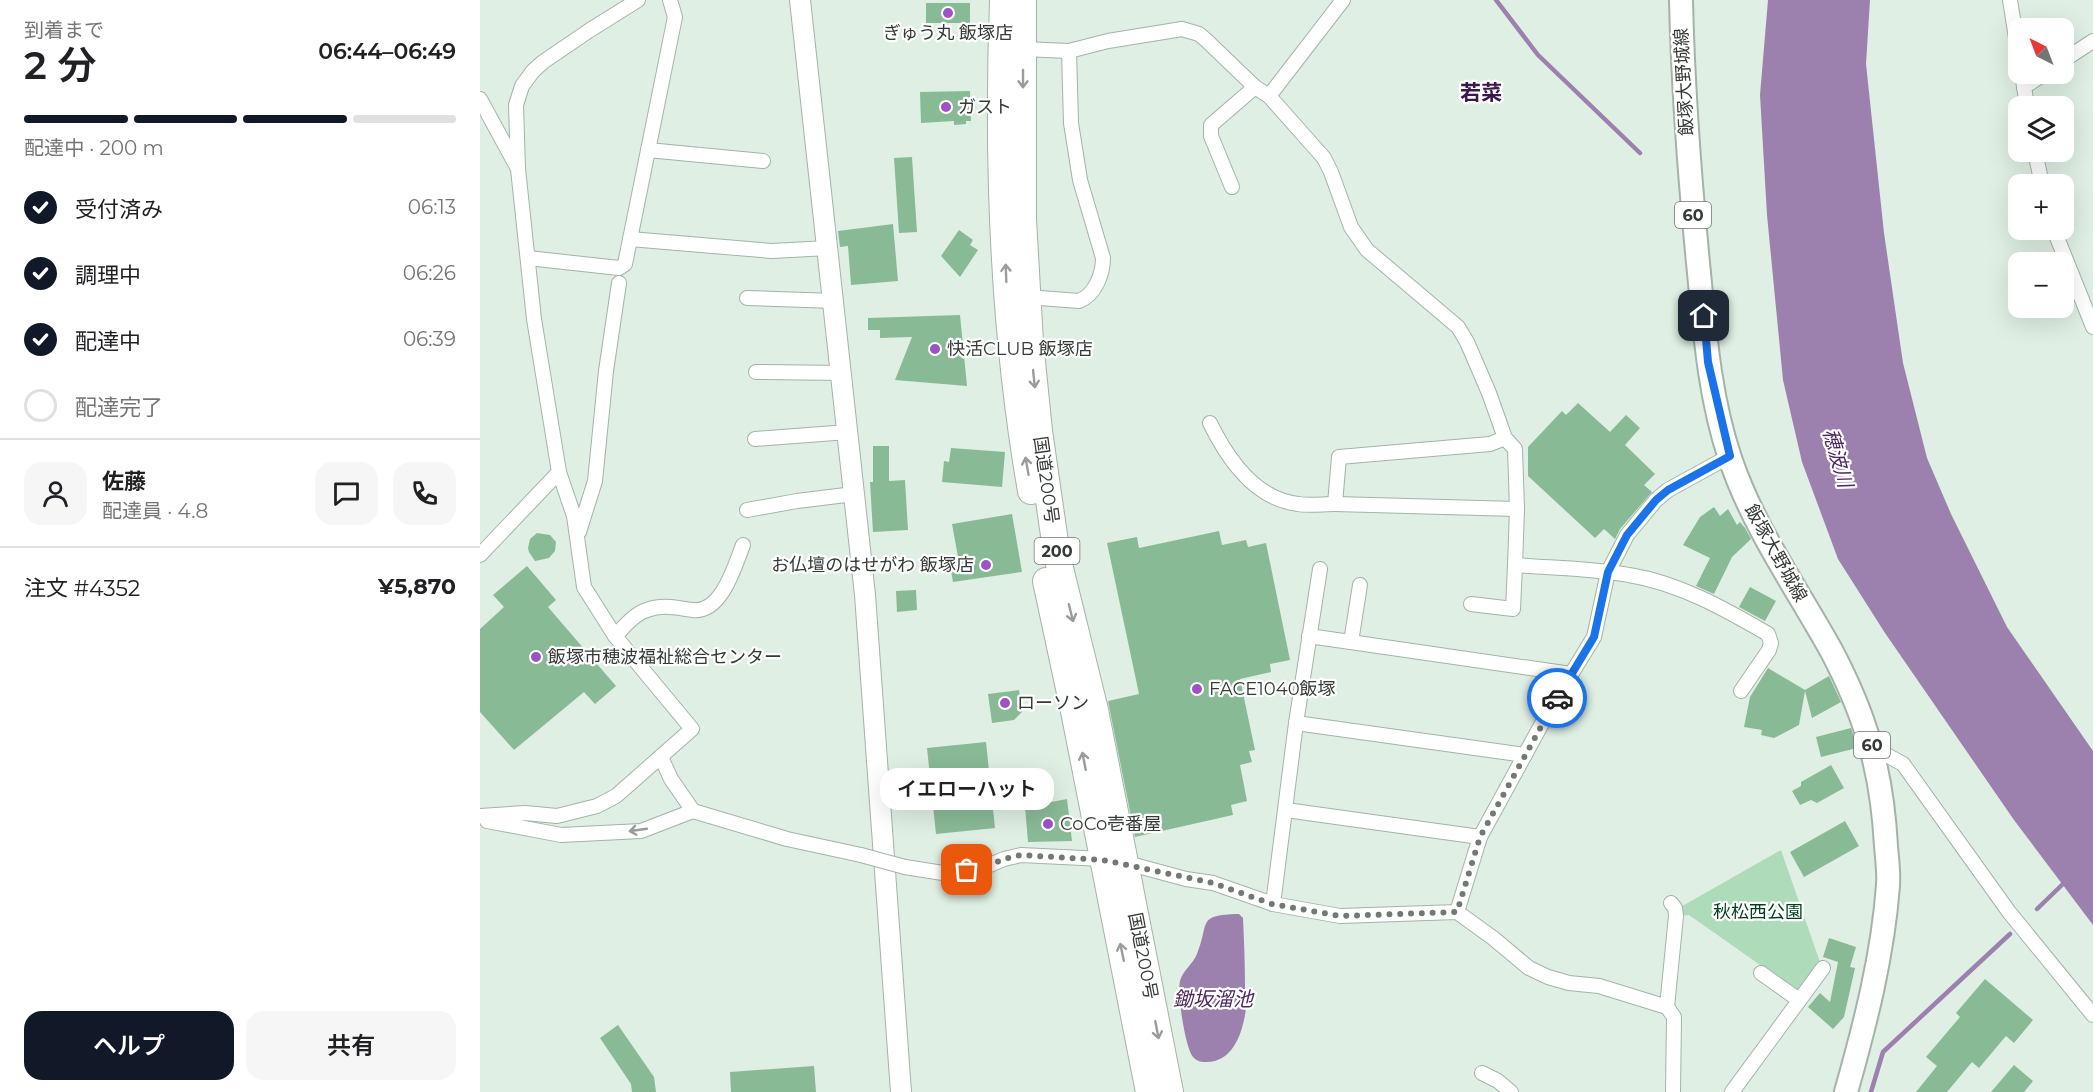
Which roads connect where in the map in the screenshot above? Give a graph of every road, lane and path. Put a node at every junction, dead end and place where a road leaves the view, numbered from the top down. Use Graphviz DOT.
graph roads {
  1 [pos="638,0"];
  2 [pos="670,0"];
  3 [pos="800,0"];
  4 [pos="1003,0"];
  5 [pos="1023,0"];
  6 [pos="1343,0"];
  7 [pos="1681,0"];
  8 [pos="2010,0"];
  9 [pos="2013,18"];
  10 [pos="2093,41"];
  11 [pos="1023,49"];
  12 [pos="1069,51"];
  13 [pos="2074,53"];
  14 [pos="1255,87"];
  15 [pos="1269,96"];
  16 [pos="481,104"];
  17 [pos="648,150"];
  18 [pos="763,161"];
  19 [pos="518,169"];
  20 [pos="1232,187"];
  21 [pos="630,238"];
  22 [pos="2059,240"];
  23 [pos="828,248"];
  24 [pos="528,258"];
  25 [pos="619,283"];
  26 [pos="2087,296"];
  27 [pos="1028,297"];
  28 [pos="747,298"];
  29 [pos="834,301"];
  30 [pos="2093,327"];
  31 [pos="756,372"];
  32 [pos="842,373"];
  33 [pos="1210,423"];
  34 [pos="848,432"];
  35 [pos="1505,438"];
  36 [pos="755,439"];
  37 [pos="1730,456"];
  38 [pos="559,472"];
  39 [pos="854,494"];
  40 [pos="1335,504"];
  41 [pos="1517,509"];
  42 [pos="747,510"];
  43 [pos="578,536"];
  44 [pos="743,545"];
  45 [pos="480,555"];
  46 [pos="1515,565"];
  47 [pos="1320,569"];
  48 [pos="1608,572"];
  49 [pos="1360,585"];
  50 [pos="1471,604"];
  51 [pos="615,636"];
  52 [pos="1309,636"];
  53 [pos="1351,642"];
  54 [pos="1571,674"];
  55 [pos="1741,691"];
  56 [pos="1296,723"];
  57 [pos="1872,747"];
  58 [pos="1525,755"];
  59 [pos="661,757"];
  60 [pos="1286,810"];
  61 [pos="693,811"];
  62 [pos="480,818"];
  63 [pos="1480,837"];
  64 [pos="1113,861"];
  65 [pos="1671,903"];
  66 [pos="1272,904"];
  67 [pos="1457,912"];
  68 [pos="1823,968"];
  69 [pos="1761,973"];
  70 [pos="1799,1000"];
  71 [pos="1667,1007"];
  72 [pos="2093,1015"];
  73 [pos="1482,1073"];
  74 [pos="1851,1089"];
  75 [pos="901,1092"];
  76 [pos="1149,1092"];
  77 [pos="1170,1092"];
  78 [pos="1510,1092"];
  79 [pos="1673,1092"];
  80 [pos="1732,1092"];
  1 -- 19 [label="street"];
  2 -- 17 [label="street"];
  3 -- 23 [label="street"];
  64 -- 4 [label="highway, 国道200号 / 200, one-way"];
  5 -- 11 [label="highway, 国道200号 / 200"];
  6 -- 15 [label="street"];
  7 -- 37 [label="main road, 飯塚大野城線 / 60"];
  8 -- 9 [label="street"];
  10 -- 13 [label="street"];
  11 -- 12 [label="street"];
  11 -- 27 [label="highway, 国道200号 / 200, one-way"];
  12 -- 14 [label="street"];
  12 -- 27 [label="street"];
  14 -- 15 [label="street"];
  14 -- 20 [label="street"];
  15 -- 35 [label="street"];
  16 -- 19 [label="street"];
  17 -- 18 [label="street"];
  17 -- 21 [label="street"];
  19 -- 24 [label="street"];
  21 -- 23 [label="street"];
  21 -- 24 [label="street"];
  22 -- 26 [label="street"];
  23 -- 29 [label="street"];
  24 -- 38 [label="street"];
  25 -- 43 [label="street"];
  26 -- 30 [label="street"];
  27 -- 64 [label="highway, 国道200号 / 200, one-way"];
  28 -- 29 [label="street"];
  29 -- 32 [label="street"];
  31 -- 32 [label="street"];
  32 -- 34 [label="street"];
  33 -- 40 [label="street"];
  34 -- 36 [label="street"];
  34 -- 39 [label="street"];
  35 -- 40 [label="street"];
  35 -- 41 [label="street"];
  37 -- 48 [label="street"];
  37 -- 57 [label="main road, 飯塚大野城線 / 60"];
  38 -- 43 [label="street"];
  38 -- 45 [label="street"];
  39 -- 42 [label="street"];
  39 -- 75 [label="street"];
  40 -- 41 [label="street"];
  41 -- 46 [label="street"];
  43 -- 51 [label="street"];
  44 -- 51 [label="street"];
  46 -- 48 [label="street"];
  46 -- 50 [label="street"];
  47 -- 52 [label="street"];
  48 -- 54 [label="street"];
  48 -- 55 [label="street"];
  49 -- 53 [label="street"];
  51 -- 59 [label="street"];
  52 -- 53 [label="street"];
  52 -- 56 [label="street"];
  53 -- 54 [label="street"];
  54 -- 58 [label="street"];
  56 -- 58 [label="street"];
  56 -- 60 [label="street"];
  57 -- 72 [label="street"];
  57 -- 74 [label="main road, 飯塚大野城線 / 60"];
  58 -- 63 [label="street"];
  59 -- 61 [label="street"];
  59 -- 62 [label="street"];
  60 -- 63 [label="street"];
  60 -- 66 [label="street"];
  61 -- 62 [label="street, one-way"];
  61 -- 64 [label="street, bridge"];
  63 -- 67 [label="street"];
  64 -- 66 [label="street"];
  76 -- 64 [label="highway, 国道200号 / 200, one-way"];
  64 -- 77 [label="highway, 国道200号 / 200, one-way"];
  65 -- 71 [label="street"];
  66 -- 67 [label="street"];
  67 -- 71 [label="street"];
  68 -- 70 [label="street"];
  69 -- 70 [label="street"];
  70 -- 80 [label="street"];
  71 -- 79 [label="street"];
  73 -- 78 [label="street"];
}
